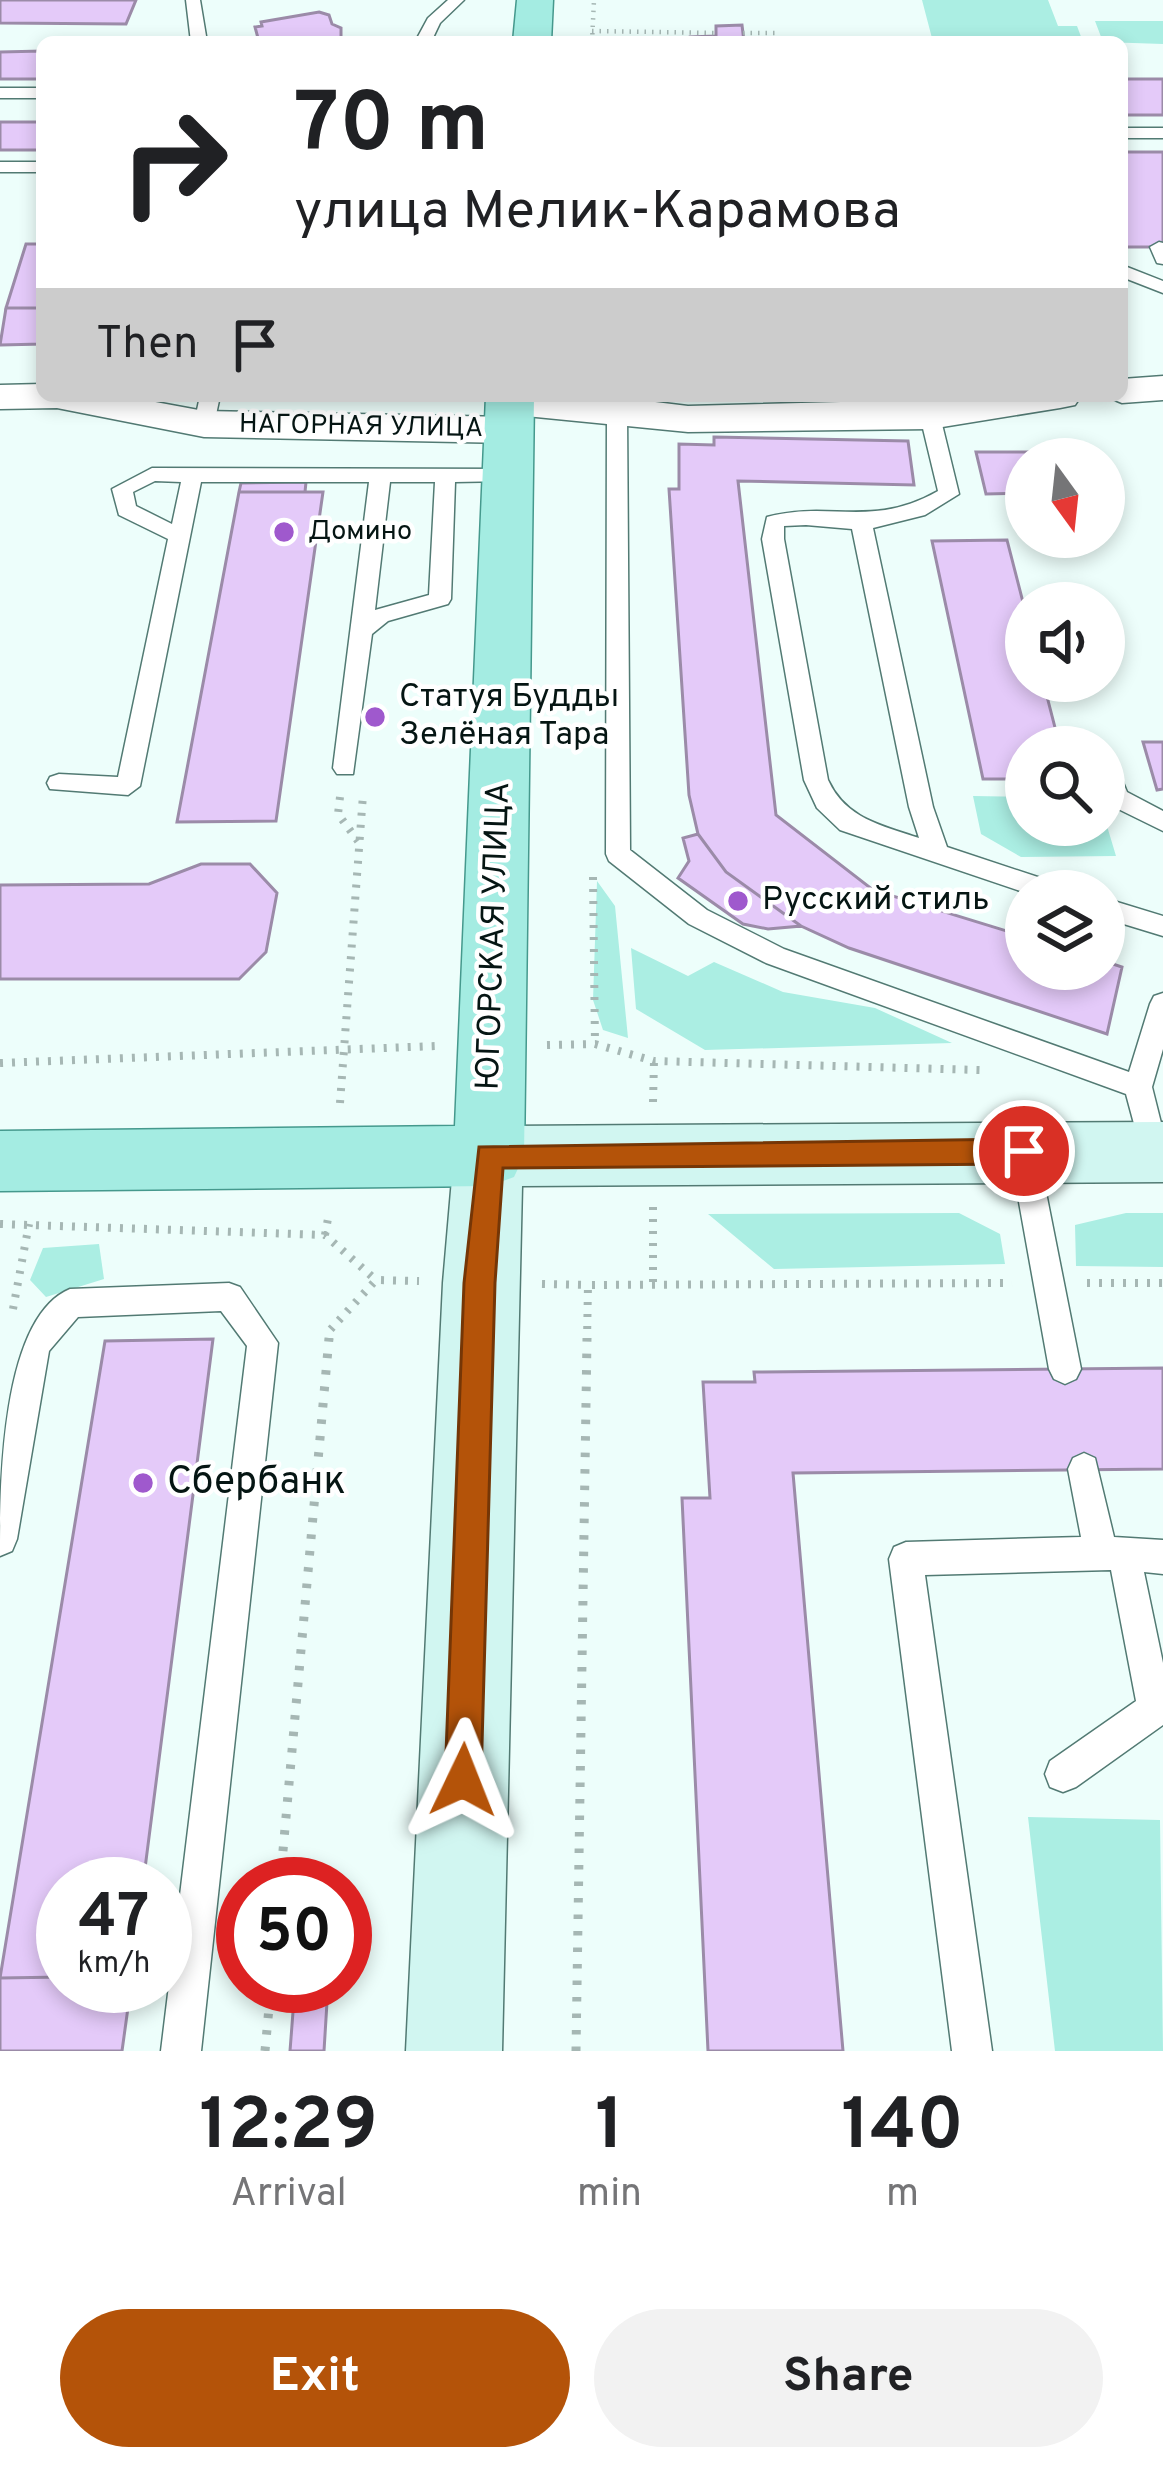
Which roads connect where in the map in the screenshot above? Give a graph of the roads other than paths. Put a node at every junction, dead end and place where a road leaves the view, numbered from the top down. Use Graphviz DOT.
graph roads {
  1 [pos="193,0"];
  2 [pos="457,0"];
  3 [pos="535,0"];
  4 [pos="198,36"];
  5 [pos="426,36"];
  6 [pos="532,36"];
  7 [pos="0,92"];
  8 [pos="36,93"];
  9 [pos="1128,133"];
  10 [pos="1163,133"];
  11 [pos="0,167"];
  12 [pos="36,167"];
  13 [pos="1128,273"];
  14 [pos="1163,288"];
  15 [pos="1163,388"];
  16 [pos="1128,391"];
  17 [pos="36,396"];
  18 [pos="0,397"];
  19 [pos="121,402"];
  20 [pos="1021,402"];
  21 [pos="207,410"];
  22 [pos="617,411"];
  23 [pos="931,416"];
  24 [pos="509,426"];
  25 [pos="192,476"];
  26 [pos="380,477"];
  27 [pos="445,477"];
  28 [pos="861,523"];
  29 [pos="180,536"];
  30 [pos="363,630"];
  31 [pos="355,771"];
  32 [pos="59,783"];
  33 [pos="1125,803"];
  34 [pos="1163,821"];
  35 [pos="938,856"];
  36 [pos="1005,877"];
  37 [pos="1125,914"];
  38 [pos="1163,926"];
  39 [pos="1163,1004"];
  40 [pos="1152,1130"];
  41 [pos="1024,1151"];
  42 [pos="489,1156"];
  43 [pos="0,1161"];
  44 [pos="1065,1369"];
  45 [pos="1084,1469"];
  46 [pos="0,1539"];
  47 [pos="1112,1553"];
  48 [pos="1163,1557"];
  49 [pos="1063,1774"];
  50 [pos="181,2051"];
  51 [pos="454,2051"];
  52 [pos="972,2051"];
  1 -- 4 [label="lane"];
  2 -- 5 [label="lane"];
  3 -- 6 [label="main road"];
  7 -- 8 [label="lane"];
  9 -- 10 [label="lane"];
  11 -- 12 [label="lane"];
  13 -- 14 [label="lane"];
  15 -- 16 [label="street"];
  17 -- 18 [label="street, НАГОРНАЯ УЛИЦА"];
  19 -- 21 [label="street, НАГОРНАЯ УЛИЦА"];
  20 -- 23 [label="street, НАГОРНАЯ УЛИЦА"];
  21 -- 24 [label="street, НАГОРНАЯ УЛИЦА"];
  22 -- 23 [label="street, НАГОРНАЯ УЛИЦА"];
  22 -- 24 [label="street, НАГОРНАЯ УЛИЦА"];
  22 -- 40 [label="lane"];
  23 -- 28 [label="lane"];
  24 -- 27 [label="lane"];
  24 -- 42 [label="main road, ЮГОРСКАЯ УЛИЦА"];
  25 -- 26 [label="lane"];
  25 -- 29 [label="lane"];
  25 -- 29 [label="lane"];
  26 -- 27 [label="lane"];
  26 -- 30 [label="lane"];
  27 -- 30 [label="lane"];
  28 -- 35 [label="lane"];
  28 -- 35 [label="lane"];
  29 -- 32 [label="lane"];
  30 -- 31 [label="lane"];
  33 -- 34 [label="lane"];
  35 -- 36 [label="lane"];
  37 -- 38 [label="lane"];
  39 -- 40 [label="lane"];
  40 -- 41 [label="main road"];
  41 -- 42 [label="main road"];
  41 -- 44 [label="lane"];
  42 -- 43 [label="main road"];
  42 -- 51 [label="main road, ЮГОРСКАЯ УЛИЦА"];
  45 -- 47 [label="lane"];
  46 -- 50 [label="lane"];
  47 -- 48 [label="lane"];
  47 -- 49 [label="lane"];
  47 -- 52 [label="lane"];
}
